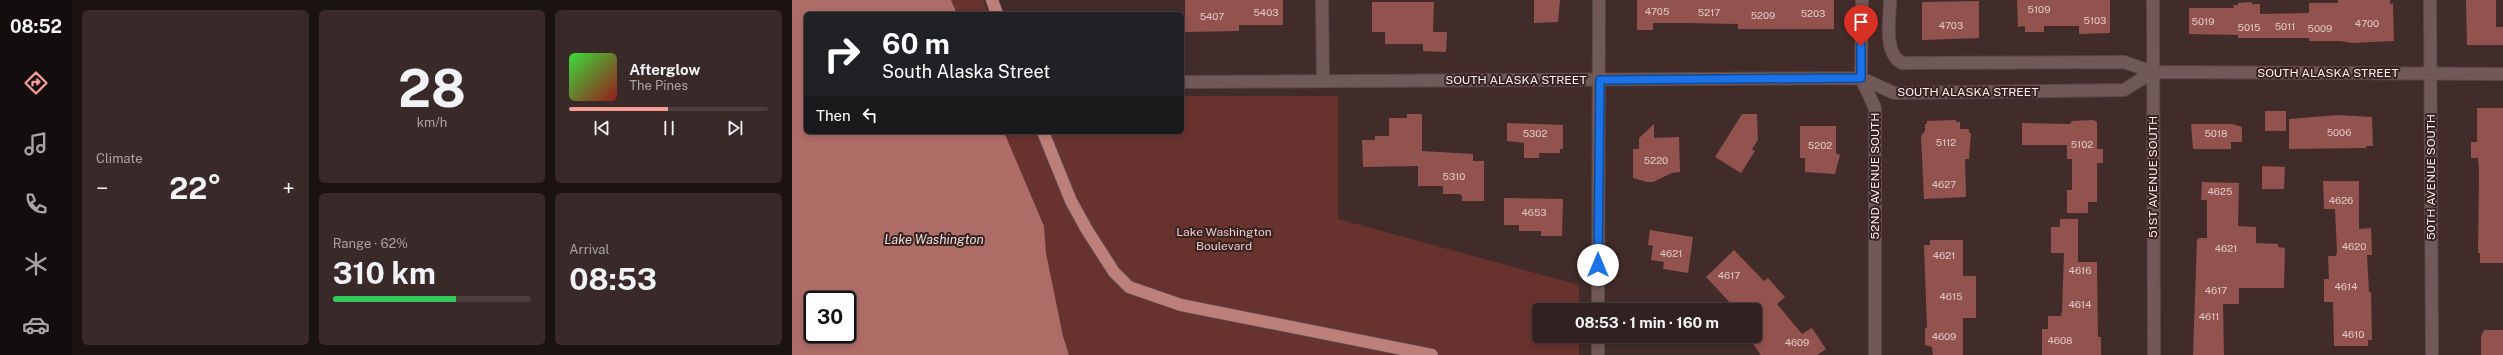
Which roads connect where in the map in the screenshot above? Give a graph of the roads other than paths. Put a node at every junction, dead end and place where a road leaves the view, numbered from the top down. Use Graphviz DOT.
graph roads {
  1 [pos="992,0"];
  2 [pos="1322,0"];
  3 [pos="1599,0"];
  4 [pos="1862,0"];
  5 [pos="1890,0"];
  6 [pos="2153,0"];
  7 [pos="2430,0"];
  8 [pos="996,12"];
  9 [pos="2153,72"];
  10 [pos="2431,74"];
  11 [pos="2503,74"];
  12 [pos="1861,78"];
  13 [pos="1323,80"];
  14 [pos="1600,80"];
  15 [pos="1184,82"];
  16 [pos="1044,134"];
  17 [pos="1598,303"];
  18 [pos="1598,343"];
  19 [pos="1432,355"];
  20 [pos="1598,355"];
  21 [pos="1875,355"];
  22 [pos="2154,355"];
  23 [pos="2432,355"];
  1 -- 8 [label="main road"];
  2 -- 13 [label="street"];
  3 -- 14 [label="street"];
  4 -- 12 [label="street, 52ND AVENUE SOUTH"];
  5 -- 9 [label="street, SOUTH ALASKA STREET"];
  6 -- 9 [label="street, 51ST AVENUE SOUTH"];
  7 -- 10 [label="street, 50TH AVENUE SOUTH"];
  9 -- 10 [label="street, SOUTH ALASKA STREET"];
  9 -- 12 [label="street, SOUTH ALASKA STREET"];
  9 -- 22 [label="street, 51ST AVENUE SOUTH"];
  10 -- 11 [label="street, SOUTH ALASKA STREET"];
  10 -- 23 [label="street, 50TH AVENUE SOUTH"];
  12 -- 14 [label="street, SOUTH ALASKA STREET"];
  12 -- 21 [label="street, 52ND AVENUE SOUTH"];
  13 -- 14 [label="street, SOUTH ALASKA STREET"];
  13 -- 15 [label="street, SOUTH ALASKA STREET"];
  14 -- 17 [label="street"];
  16 -- 19 [label="main road"];
  18 -- 20 [label="street"];
}
